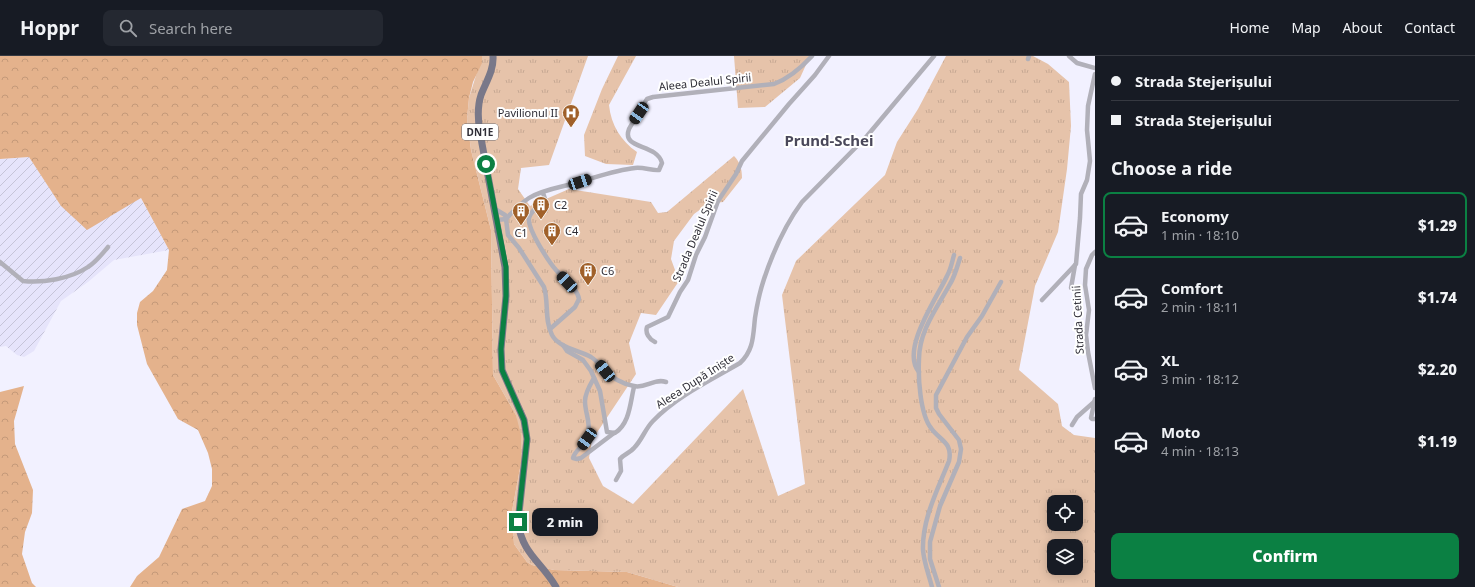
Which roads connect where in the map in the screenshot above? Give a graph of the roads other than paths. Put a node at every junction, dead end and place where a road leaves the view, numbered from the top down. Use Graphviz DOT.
graph roads {
  1 [pos="493,56"];
  2 [pos="812,56"];
  3 [pos="829,56"];
  4 [pos="934,56"];
  5 [pos="1069,56"];
  6 [pos="1095,68"];
  7 [pos="1095,74"];
  8 [pos="543,193"];
  9 [pos="495,209"];
  10 [pos="506,219"];
  11 [pos="497,220"];
  12 [pos="108,247"];
  13 [pos="1095,252"];
  14 [pos="954,255"];
  15 [pos="960,258"];
  16 [pos="0,262"];
  17 [pos="1076,264"];
  18 [pos="1001,282"];
  19 [pos="1071,288"];
  20 [pos="1042,300"];
  21 [pos="550,329"];
  22 [pos="655,342"];
  23 [pos="563,345"];
  24 [pos="919,372"];
  25 [pos="594,378"];
  26 [pos="666,382"];
  27 [pos="634,386"];
  28 [pos="1095,388"];
  29 [pos="1094,401"];
  30 [pos="1094,419"];
  31 [pos="1072,426"];
  32 [pos="615,433"];
  33 [pos="616,480"];
  34 [pos="556,587"];
  35 [pos="932,587"];
  36 [pos="939,587"];
  1 -- 9 [label="main road, DN1E"];
  2 -- 8 [label="street, Aleea Dealul Spirii"];
  3 -- 22 [label="street, Strada Dealul Spirii"];
  4 -- 33 [label="street, Aleea După Iniște"];
  5 -- 6 [label="street"];
  7 -- 17 [label="street"];
  8 -- 10 [label="street, Aleea Dealul Spirii"];
  8 -- 21 [label="street"];
  9 -- 10 [label="street"];
  9 -- 11 [label="main road, DN1E"];
  10 -- 11 [label="street"];
  10 -- 21 [label="street"];
  11 -- 34 [label="main road, DN1E"];
  12 -- 16 [label="street"];
  13 -- 28 [label="street, Strada Cetinii"];
  14 -- 24 [label="street"];
  15 -- 24 [label="street"];
  17 -- 19 [label="street"];
  17 -- 20 [label="street"];
  18 -- 36 [label="street"];
  21 -- 23 [label="street"];
  23 -- 25 [label="street"];
  23 -- 27 [label="street"];
  24 -- 35 [label="street"];
  25 -- 32 [label="street"];
  25 -- 32 [label="street"];
  26 -- 27 [label="street"];
  27 -- 32 [label="street"];
  29 -- 30 [label="street"];
  29 -- 31 [label="street"];
}
